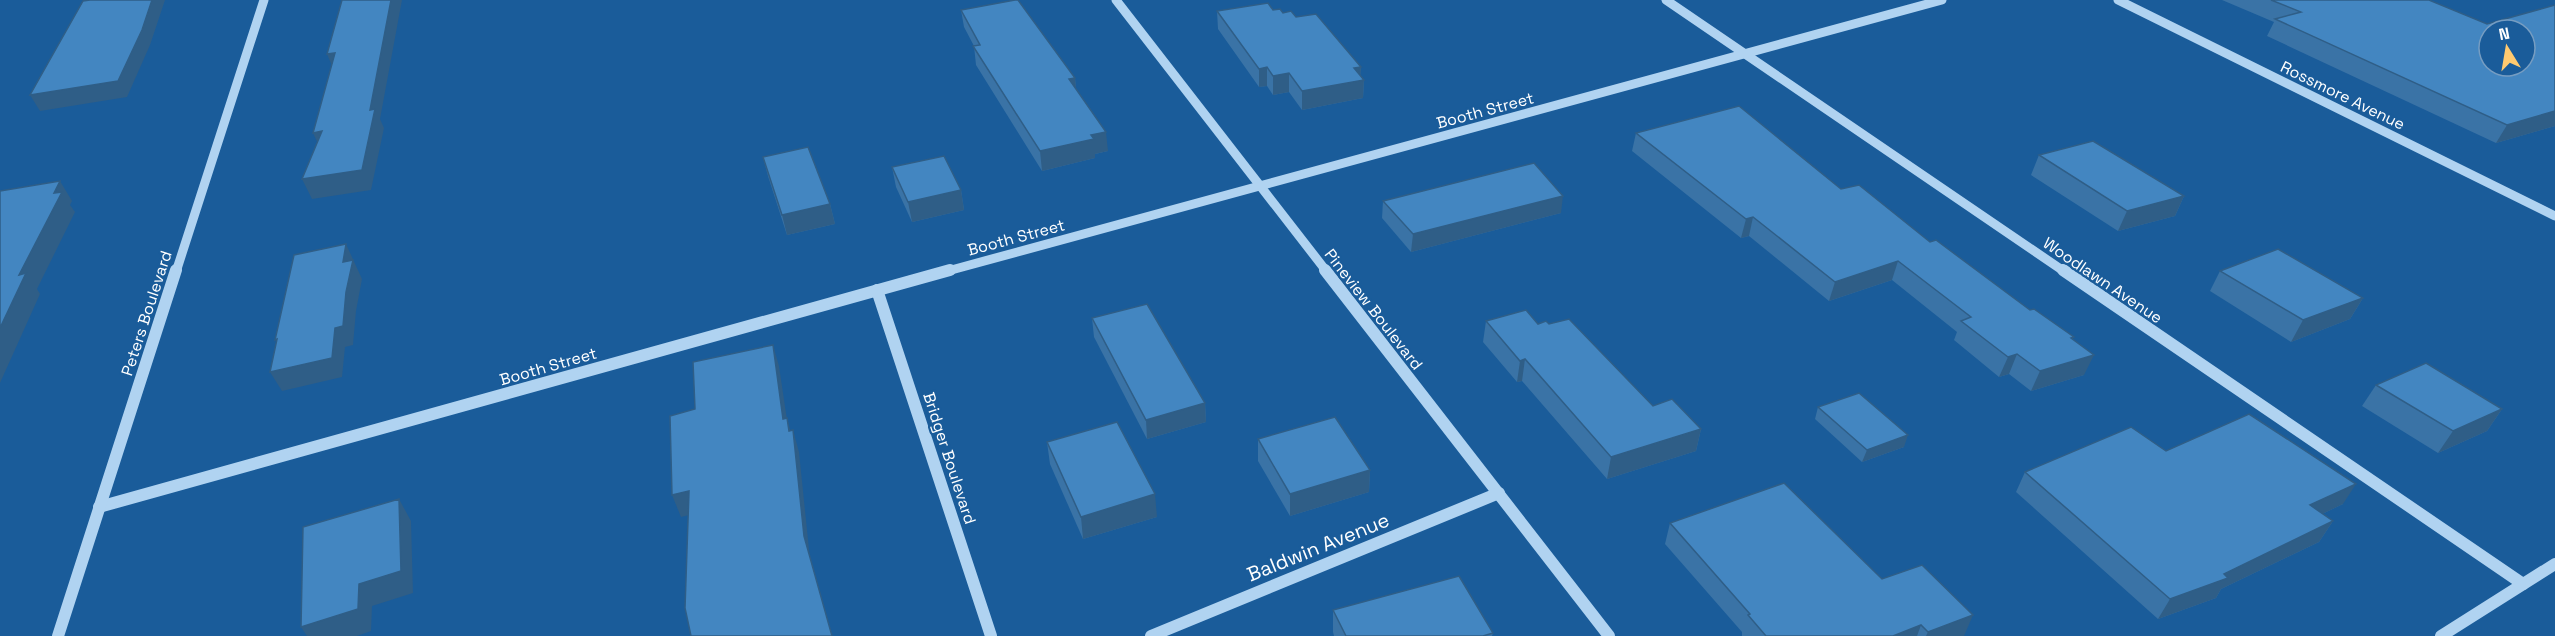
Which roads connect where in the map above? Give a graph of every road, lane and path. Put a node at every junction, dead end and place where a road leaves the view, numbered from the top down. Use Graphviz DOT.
graph roads {
  1 [pos="264,0"];
  2 [pos="1116,0"];
  3 [pos="1666,0"];
  4 [pos="1942,0"];
  5 [pos="2118,0"];
  6 [pos="1746,54"];
  7 [pos="1260,187"];
  8 [pos="2555,216"];
  9 [pos="877,290"];
  10 [pos="1499,493"];
  11 [pos="99,507"];
  12 [pos="2555,564"];
  13 [pos="2523,584"];
  14 [pos="58,636"];
  15 [pos="991,636"];
  16 [pos="1151,636"];
  17 [pos="1609,636"];
  18 [pos="2441,636"];
  1 -- 11 [label="street, Peters Boulevard"];
  2 -- 7 [label="street, Pineview Boulevard"];
  3 -- 6 [label="street, Woodlawn Avenue"];
  4 -- 6 [label="street, Booth Street"];
  5 -- 8 [label="street, Rossmore Avenue"];
  6 -- 7 [label="street, Booth Street"];
  6 -- 13 [label="street, Woodlawn Avenue"];
  7 -- 9 [label="street, Booth Street"];
  7 -- 10 [label="street, Pineview Boulevard"];
  9 -- 11 [label="street, Booth Street"];
  9 -- 15 [label="street, Bridger Boulevard"];
  10 -- 16 [label="street, Baldwin Avenue"];
  10 -- 17 [label="street, Pineview Boulevard"];
  11 -- 14 [label="street, Peters Boulevard"];
  12 -- 13 [label="street"];
  13 -- 18 [label="street"];
}
